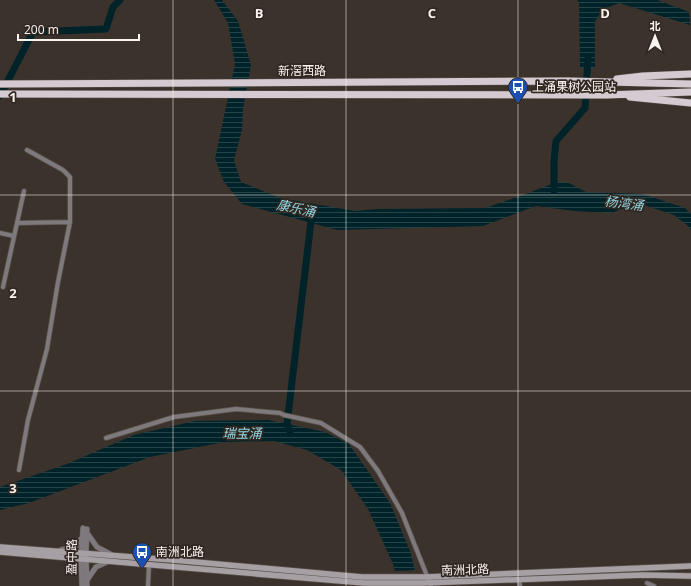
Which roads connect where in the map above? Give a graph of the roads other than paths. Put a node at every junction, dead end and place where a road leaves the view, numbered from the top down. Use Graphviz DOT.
graph roads {
  1 [pos="691,74"];
  2 [pos="603,82"];
  3 [pos="0,84"];
  4 [pos="691,84"];
  5 [pos="691,92"];
  6 [pos="0,94"];
  7 [pos="606,95"];
  8 [pos="689,103"];
  9 [pos="27,150"];
  10 [pos="24,192"];
  11 [pos="70,222"];
  12 [pos="17,223"];
  13 [pos="0,233"];
  14 [pos="14,236"];
  15 [pos="3,287"];
  16 [pos="106,438"];
  17 [pos="19,470"];
  18 [pos="85,530"];
  19 [pos="0,547"];
  20 [pos="0,552"];
  21 [pos="55,552"];
  22 [pos="84,556"];
  23 [pos="115,556"];
  24 [pos="110,561"];
  25 [pos="149,565"];
  26 [pos="691,566"];
  27 [pos="691,576"];
  28 [pos="362,577"];
  29 [pos="424,577"];
  30 [pos="519,579"];
  31 [pos="87,583"];
  32 [pos="647,583"];
  33 [pos="362,584"];
  34 [pos="431,584"];
  35 [pos="82,586"];
  36 [pos="148,586"];
  37 [pos="520,586"];
  38 [pos="654,586"];
  1 -- 2 [label="highway"];
  2 -- 3 [label="highway, 新滘西路"];
  2 -- 4 [label="highway"];
  5 -- 7 [label="highway"];
  6 -- 7 [label="highway, 新滘西路"];
  7 -- 8 [label="highway"];
  9 -- 11 [label="street"];
  10 -- 12 [label="street"];
  11 -- 12 [label="street"];
  11 -- 17 [label="street"];
  12 -- 14 [label="street"];
  13 -- 14 [label="street"];
  14 -- 15 [label="street"];
  16 -- 29 [label="street"];
  18 -- 21 [label="street"];
  18 -- 22 [label="street"];
  18 -- 23 [label="street"];
  19 -- 21 [label="main road, 南洲北路"];
  20 -- 22 [label="main road, 南洲北路"];
  21 -- 22 [label="main road, 南洲北路"];
  22 -- 23 [label="main road, 南洲北路"];
  22 -- 24 [label="main road, 南洲北路"];
  22 -- 31 [label="street"];
  22 -- 35 [label="street, 盈中路"];
  23 -- 28 [label="main road, 南洲北路"];
  24 -- 25 [label="main road, 南洲北路"];
  24 -- 31 [label="street"];
  25 -- 33 [label="main road, 南洲北路"];
  25 -- 36 [label="street"];
  26 -- 29 [label="main road, 南洲北路"];
  27 -- 30 [label="main road, 南洲北路"];
  28 -- 29 [label="main road, 南洲北路"];
  28 -- 33 [label="street"];
  29 -- 34 [label="street"];
  30 -- 34 [label="main road, 南洲北路"];
  30 -- 37 [label="street"];
  32 -- 38 [label="street"];
  33 -- 34 [label="main road, 南洲北路"];
}
